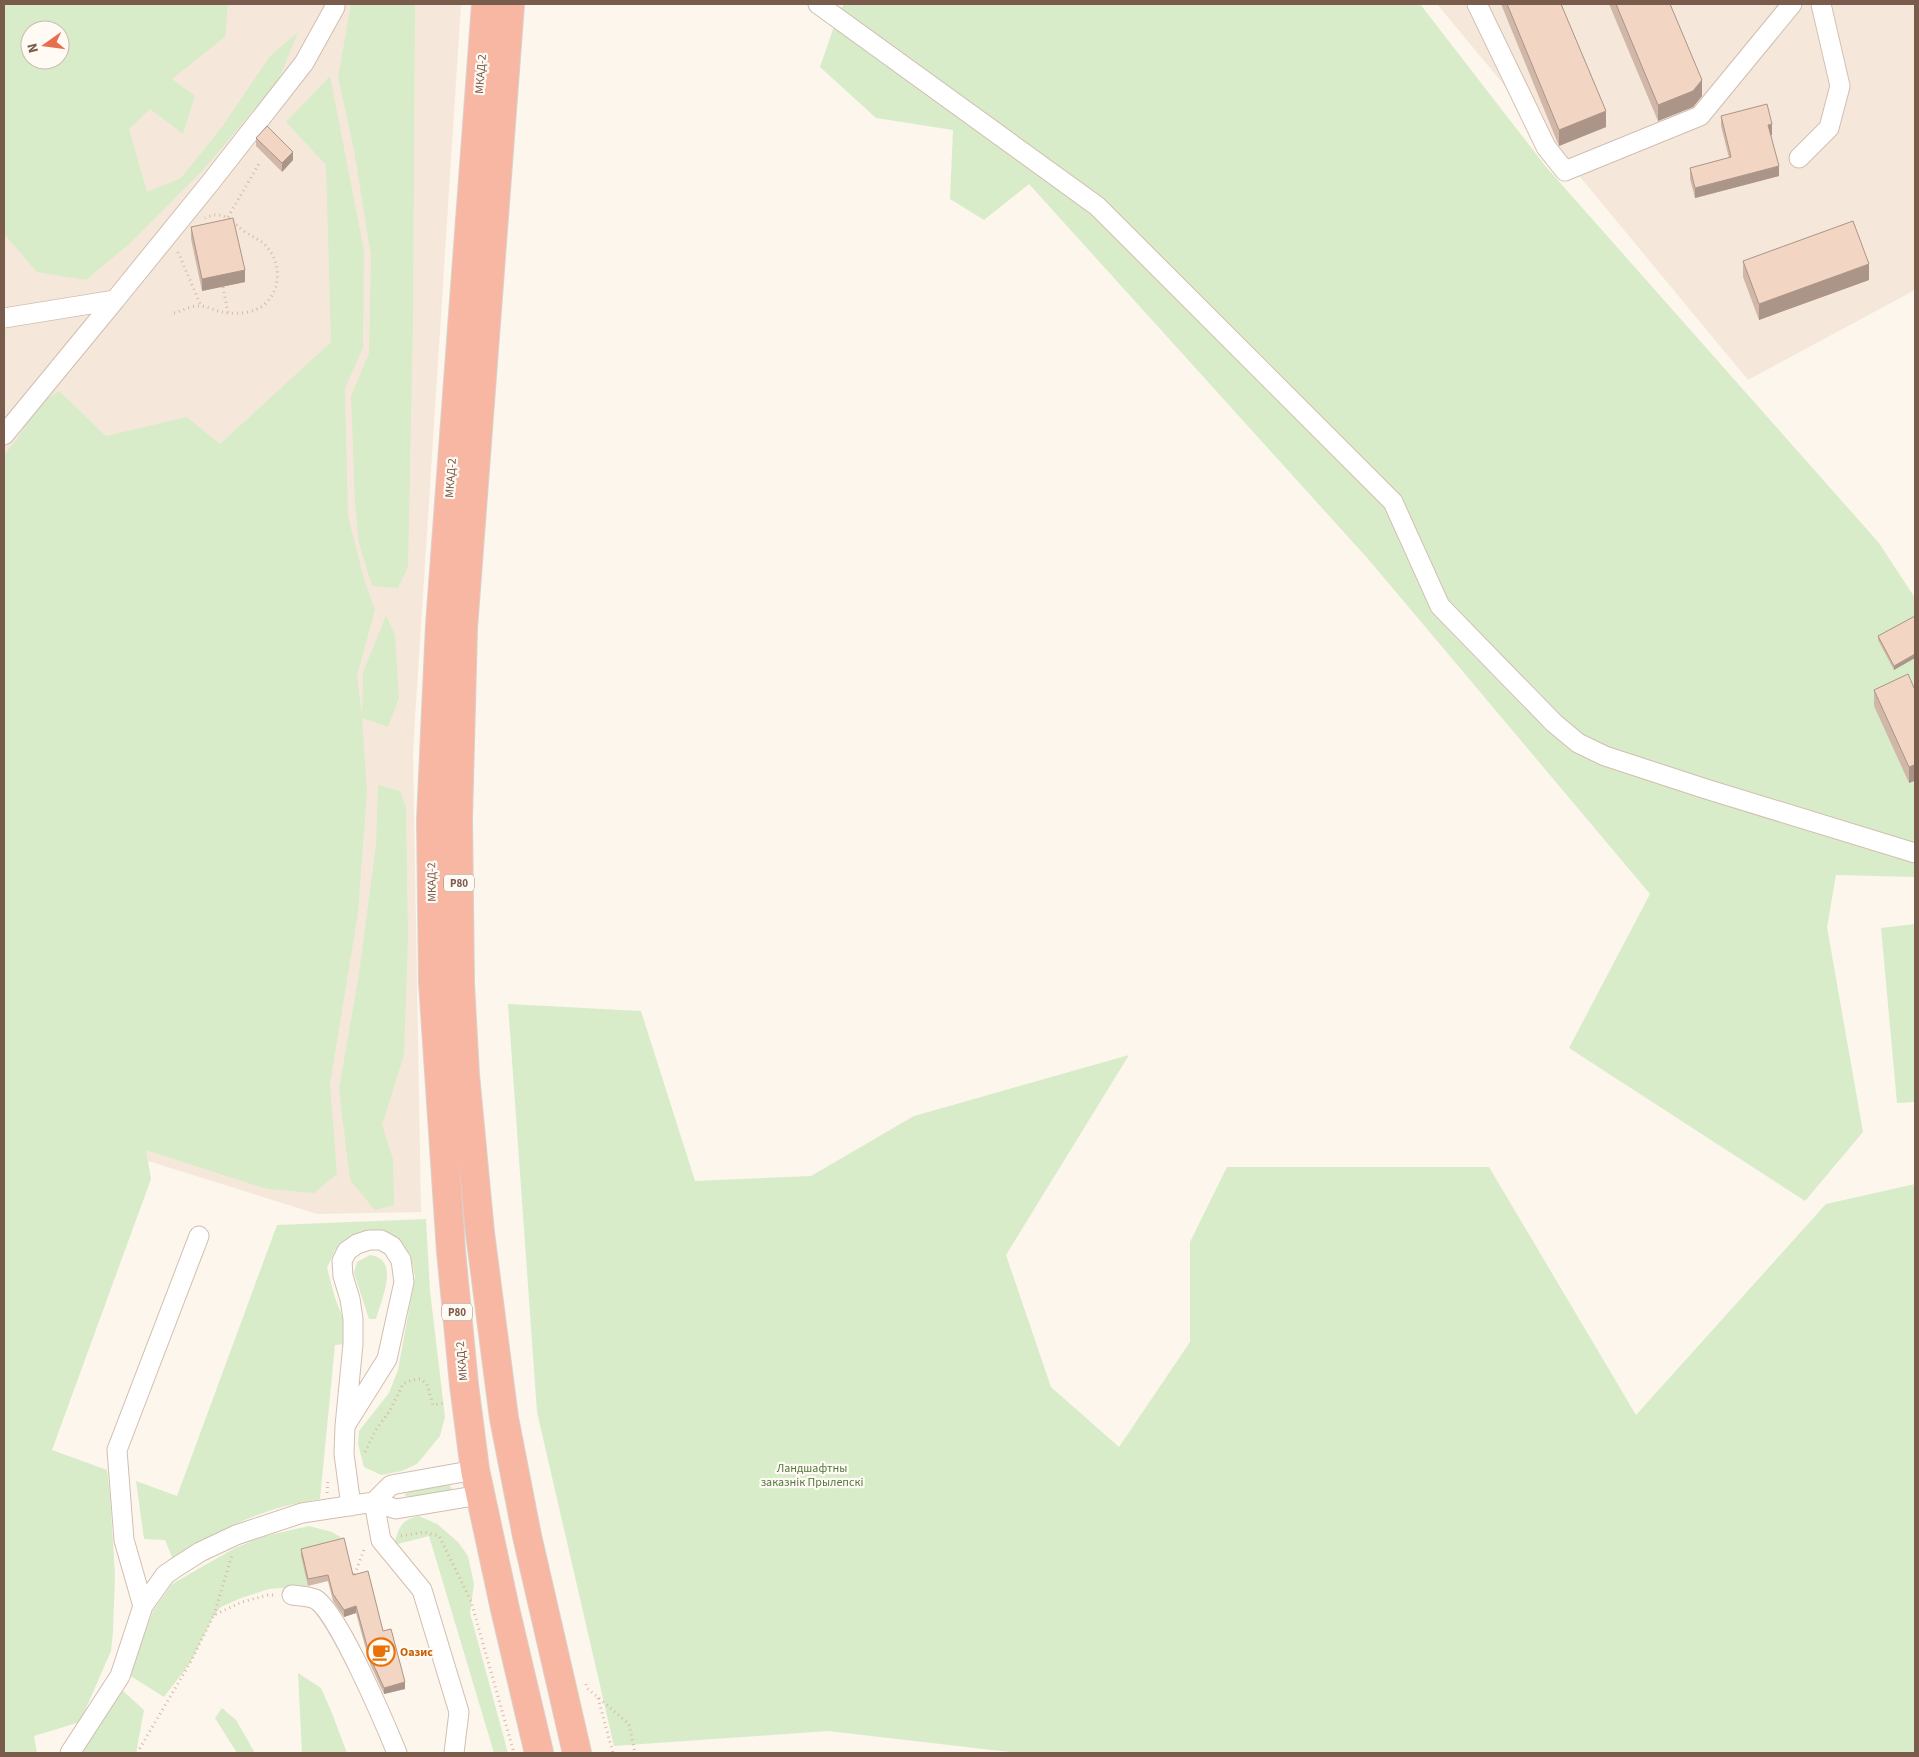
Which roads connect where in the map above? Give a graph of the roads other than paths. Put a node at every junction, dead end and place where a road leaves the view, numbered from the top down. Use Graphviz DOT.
graph roads {
  1 [pos="334,4"];
  2 [pos="486,4"];
  3 [pos="510,4"];
  4 [pos="818,4"];
  5 [pos="1477,4"];
  6 [pos="1792,4"];
  7 [pos="1821,4"];
  8 [pos="1800,158"];
  9 [pos="115,300"];
  10 [pos="4,318"];
  11 [pos="4,435"];
  12 [pos="1915,853"];
  13 [pos="198,1236"];
  14 [pos="345,1426"];
  15 [pos="508,1439"];
  16 [pos="484,1482"];
  17 [pos="374,1502"];
  18 [pos="351,1506"];
  19 [pos="523,1520"];
  20 [pos="292,1595"];
  21 [pos="143,1606"];
  22 [pos="70,1753"];
  23 [pos="397,1753"];
  24 [pos="454,1753"];
  25 [pos="540,1753"];
  26 [pos="577,1753"];
  1 -- 9 [label="street"];
  2 -- 16 [label="highway, МКАД-2 / Р80"];
  3 -- 15 [label="highway, Р80"];
  4 -- 12 [label="street"];
  5 -- 6 [label="street"];
  7 -- 8 [label="street"];
  9 -- 10 [label="street"];
  9 -- 11 [label="street"];
  13 -- 21 [label="street"];
  14 -- 14 [label="street"];
  14 -- 18 [label="street"];
  15 -- 16 [label="highway"];
  15 -- 19 [label="highway, Р80"];
  16 -- 17 [label="street"];
  16 -- 17 [label="street"];
  16 -- 19 [label="highway"];
  16 -- 25 [label="highway, МКАД-2 / Р80"];
  17 -- 18 [label="street"];
  17 -- 24 [label="street"];
  18 -- 21 [label="street"];
  19 -- 26 [label="highway, Р80"];
  20 -- 23 [label="street"];
  21 -- 22 [label="street"];
}
